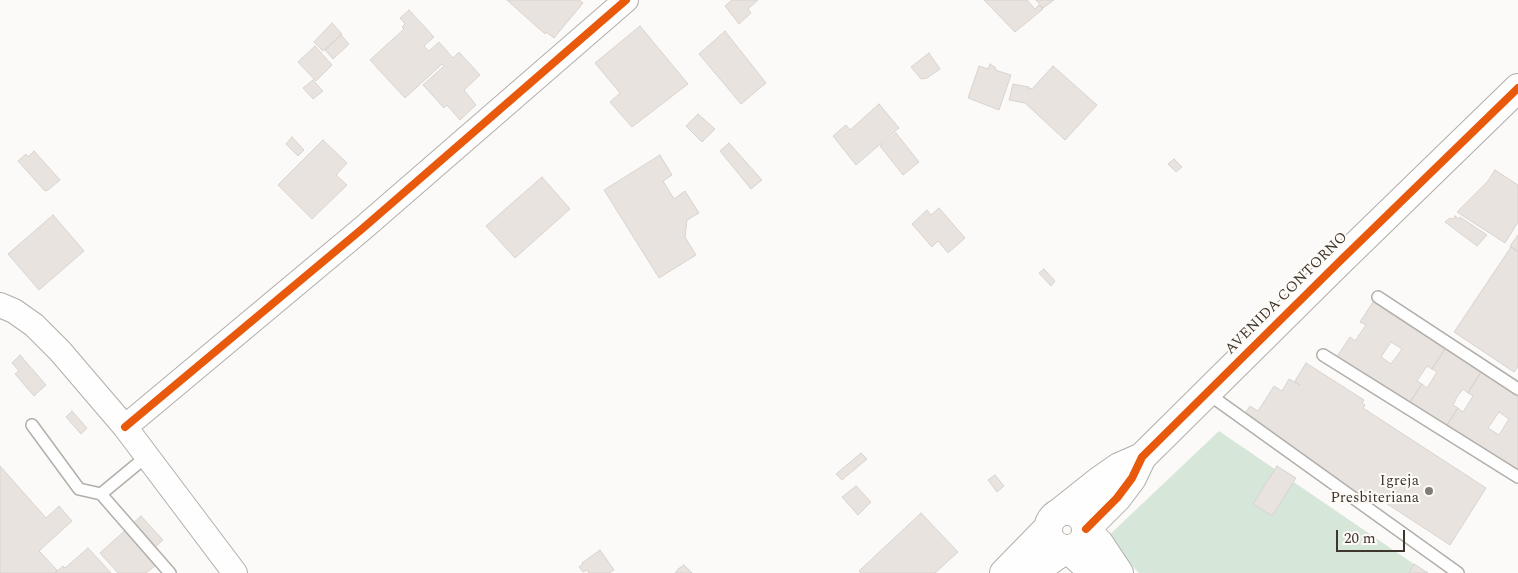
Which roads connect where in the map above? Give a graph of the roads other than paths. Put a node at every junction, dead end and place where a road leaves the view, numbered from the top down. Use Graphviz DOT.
graph roads {
  1 [pos="626,0"];
  2 [pos="1518,88"];
  3 [pos="1378,297"];
  4 [pos="0,305"];
  5 [pos="1323,355"];
  6 [pos="1518,389"];
  7 [pos="1207,394"];
  8 [pos="32,425"];
  9 [pos="125,426"];
  10 [pos="147,456"];
  11 [pos="1142,457"];
  12 [pos="1518,477"];
  13 [pos="101,494"];
  14 [pos="1054,520"];
  15 [pos="1076,539"];
  16 [pos="170,573"];
  17 [pos="235,573"];
  18 [pos="1004,573"];
  19 [pos="1032,573"];
  20 [pos="1094,573"];
  21 [pos="1119,573"];
  22 [pos="1458,573"];
  1 -- 9 [label="street"];
  2 -- 7 [label="street, AVENIDA CONTORNO"];
  3 -- 6 [label="lane"];
  4 -- 9 [label="street"];
  5 -- 12 [label="lane"];
  7 -- 11 [label="street, AVENIDA CONTORNO"];
  7 -- 22 [label="lane"];
  8 -- 13 [label="lane"];
  9 -- 10 [label="street"];
  10 -- 13 [label="lane"];
  10 -- 17 [label="street"];
  11 -- 14 [label="street, AVENIDA CONTORNO"];
  11 -- 15 [label="street, AVENIDA CONTORNO"];
  13 -- 16 [label="lane"];
  14 -- 15 [label="street"];
  14 -- 18 [label="street, AVENIDA CONTORNO"];
  15 -- 19 [label="street, AVENIDA CONTORNO"];
  15 -- 20 [label="street"];
  15 -- 21 [label="street"];
}
